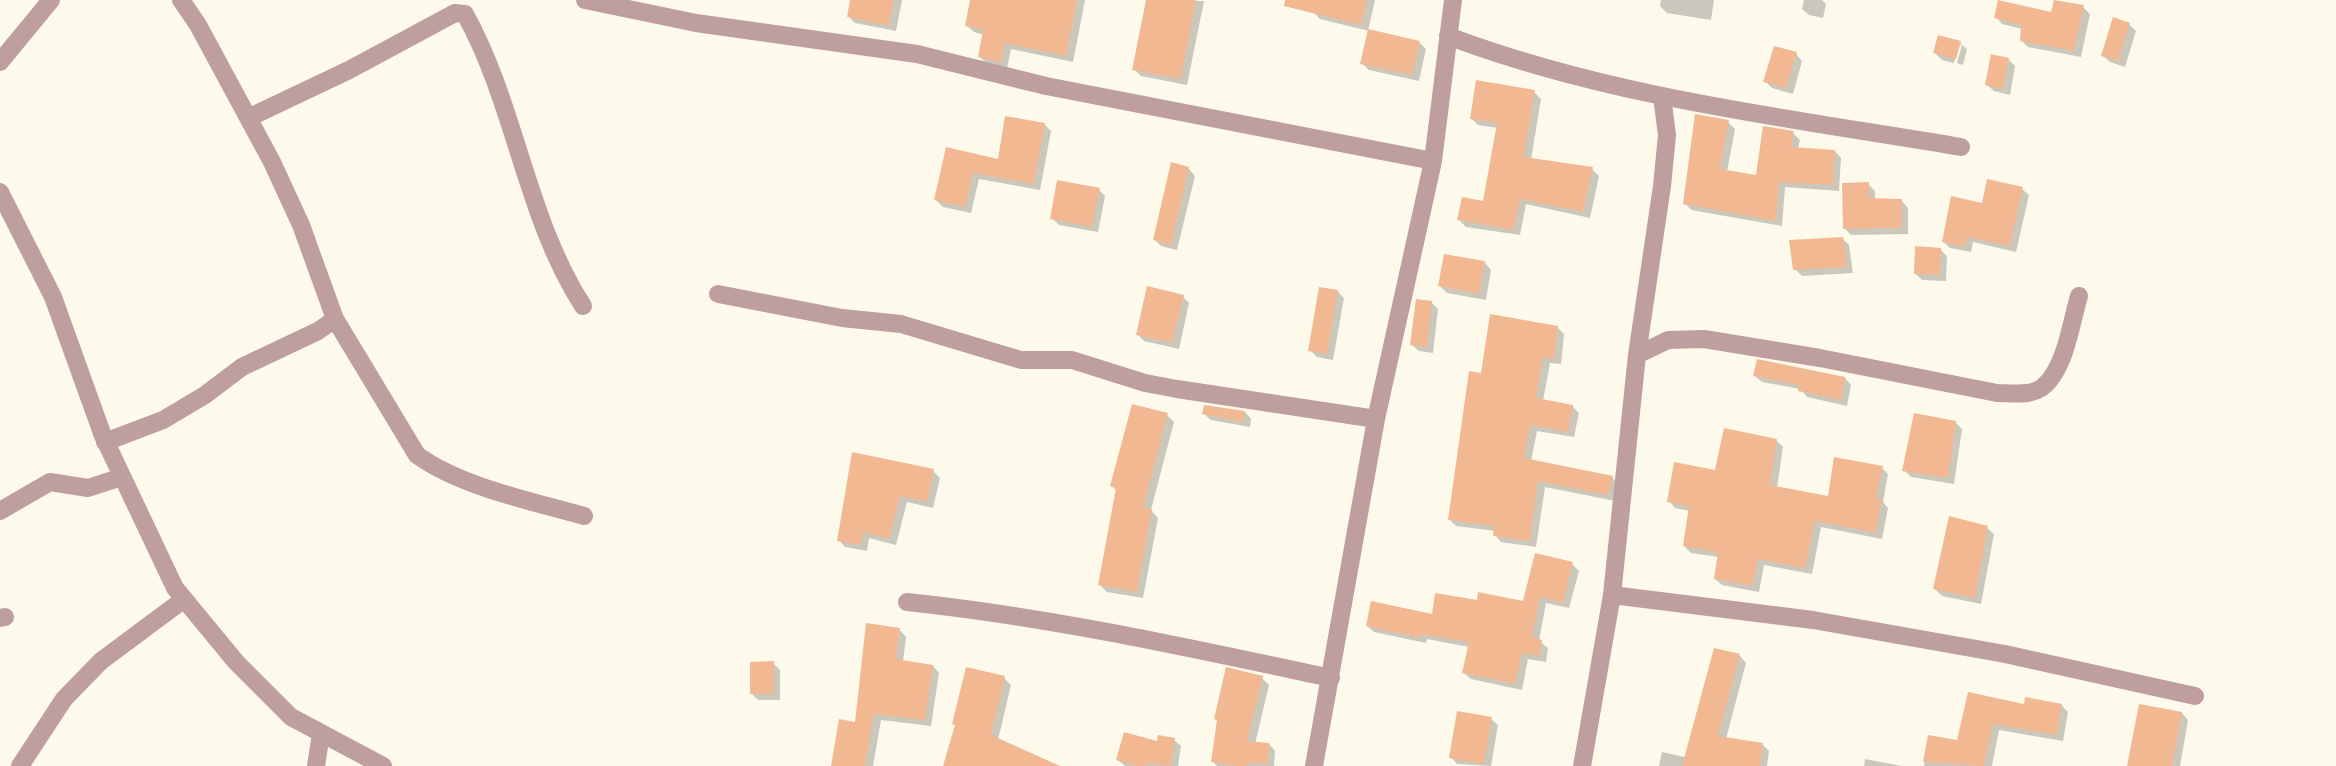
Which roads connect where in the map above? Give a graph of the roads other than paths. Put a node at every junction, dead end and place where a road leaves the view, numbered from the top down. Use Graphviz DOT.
graph roads {
  1 [pos="51,0"];
  2 [pos="181,0"];
  3 [pos="585,0"];
  4 [pos="1453,0"];
  5 [pos="1448,36"];
  6 [pos="0,62"];
  7 [pos="1662,96"];
  8 [pos="248,118"];
  9 [pos="1962,147"];
  10 [pos="1433,161"];
  11 [pos="0,192"];
  12 [pos="718,293"];
  13 [pos="2079,296"];
  14 [pos="583,306"];
  15 [pos="335,319"];
  16 [pos="1642,322"];
  17 [pos="1668,340"];
  18 [pos="1637,355"];
  19 [pos="1376,419"];
  20 [pos="105,442"];
  21 [pos="122,477"];
  22 [pos="0,511"];
  23 [pos="584,516"];
  24 [pos="1612,595"];
  25 [pos="183,600"];
  26 [pos="907,602"];
  27 [pos="1331,678"];
  28 [pos="2195,696"];
  29 [pos="321,734"];
  30 [pos="20,766"];
  31 [pos="316,766"];
  32 [pos="383,766"];
  33 [pos="1314,766"];
  34 [pos="1582,766"];
  1 -- 6 [label="street"];
  2 -- 8 [label="street"];
  3 -- 10 [label="street"];
  4 -- 5 [label="street"];
  5 -- 7 [label="street"];
  5 -- 10 [label="street"];
  7 -- 9 [label="street"];
  7 -- 16 [label="street"];
  8 -- 14 [label="street"];
  8 -- 15 [label="street"];
  10 -- 19 [label="street"];
  11 -- 20 [label="street"];
  12 -- 19 [label="street"];
  13 -- 17 [label="street"];
  15 -- 20 [label="street"];
  15 -- 23 [label="street"];
  16 -- 17 [label="street"];
  16 -- 18 [label="street"];
  17 -- 18 [label="street"];
  18 -- 24 [label="street"];
  19 -- 27 [label="street"];
  20 -- 21 [label="street"];
  21 -- 22 [label="street"];
  21 -- 25 [label="street"];
  24 -- 28 [label="street"];
  24 -- 34 [label="street"];
  25 -- 29 [label="street"];
  25 -- 30 [label="street"];
  26 -- 27 [label="street"];
  27 -- 33 [label="street"];
  29 -- 31 [label="street"];
  29 -- 32 [label="street"];
}
